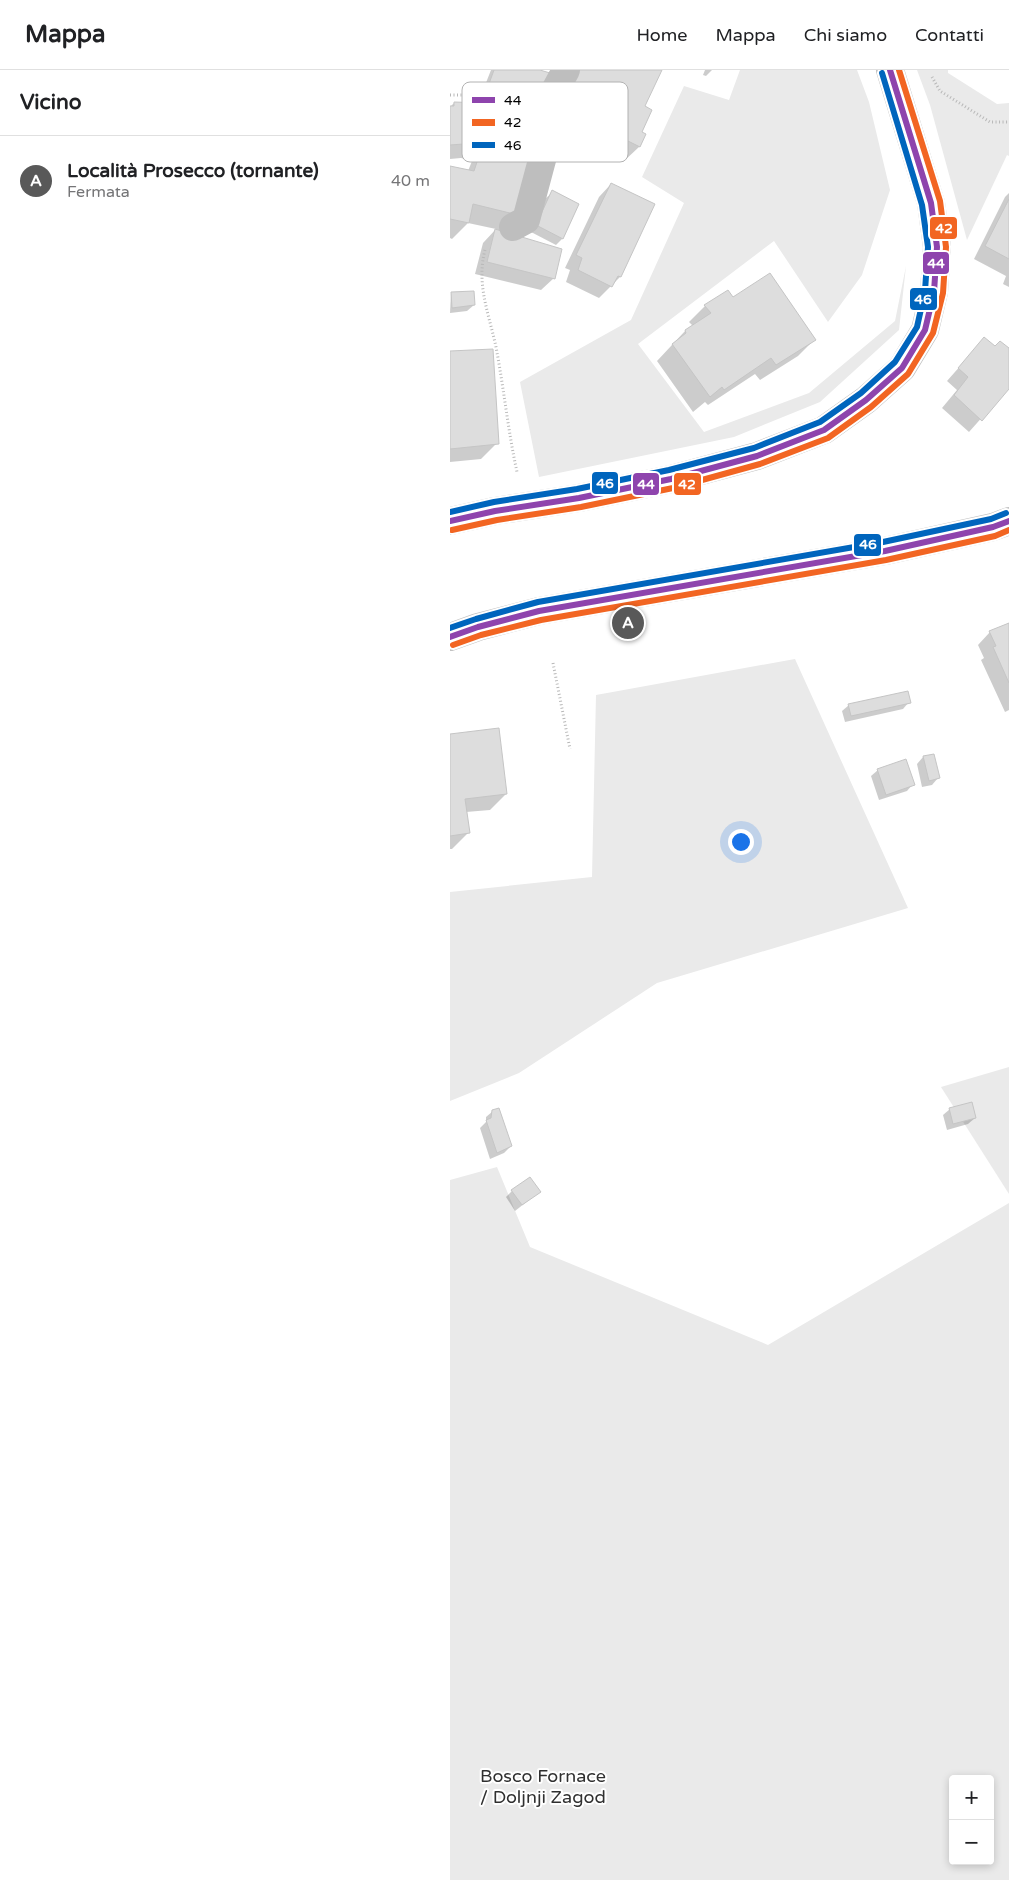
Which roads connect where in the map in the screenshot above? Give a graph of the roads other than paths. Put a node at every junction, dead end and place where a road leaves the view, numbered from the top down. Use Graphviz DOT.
graph roads {
  1 [pos="566,70"];
  2 [pos="890,70"];
  3 [pos="559,82"];
  4 [pos="541,162"];
  5 [pos="513,227"];
  6 [pos="450,521"];
  7 [pos="1009,521"];
  8 [pos="450,637"];
  1 -- 3 [label="street"];
  2 -- 6 [label="main road"];
  4 -- 5 [label="street"];
  7 -- 8 [label="main road"];
}
